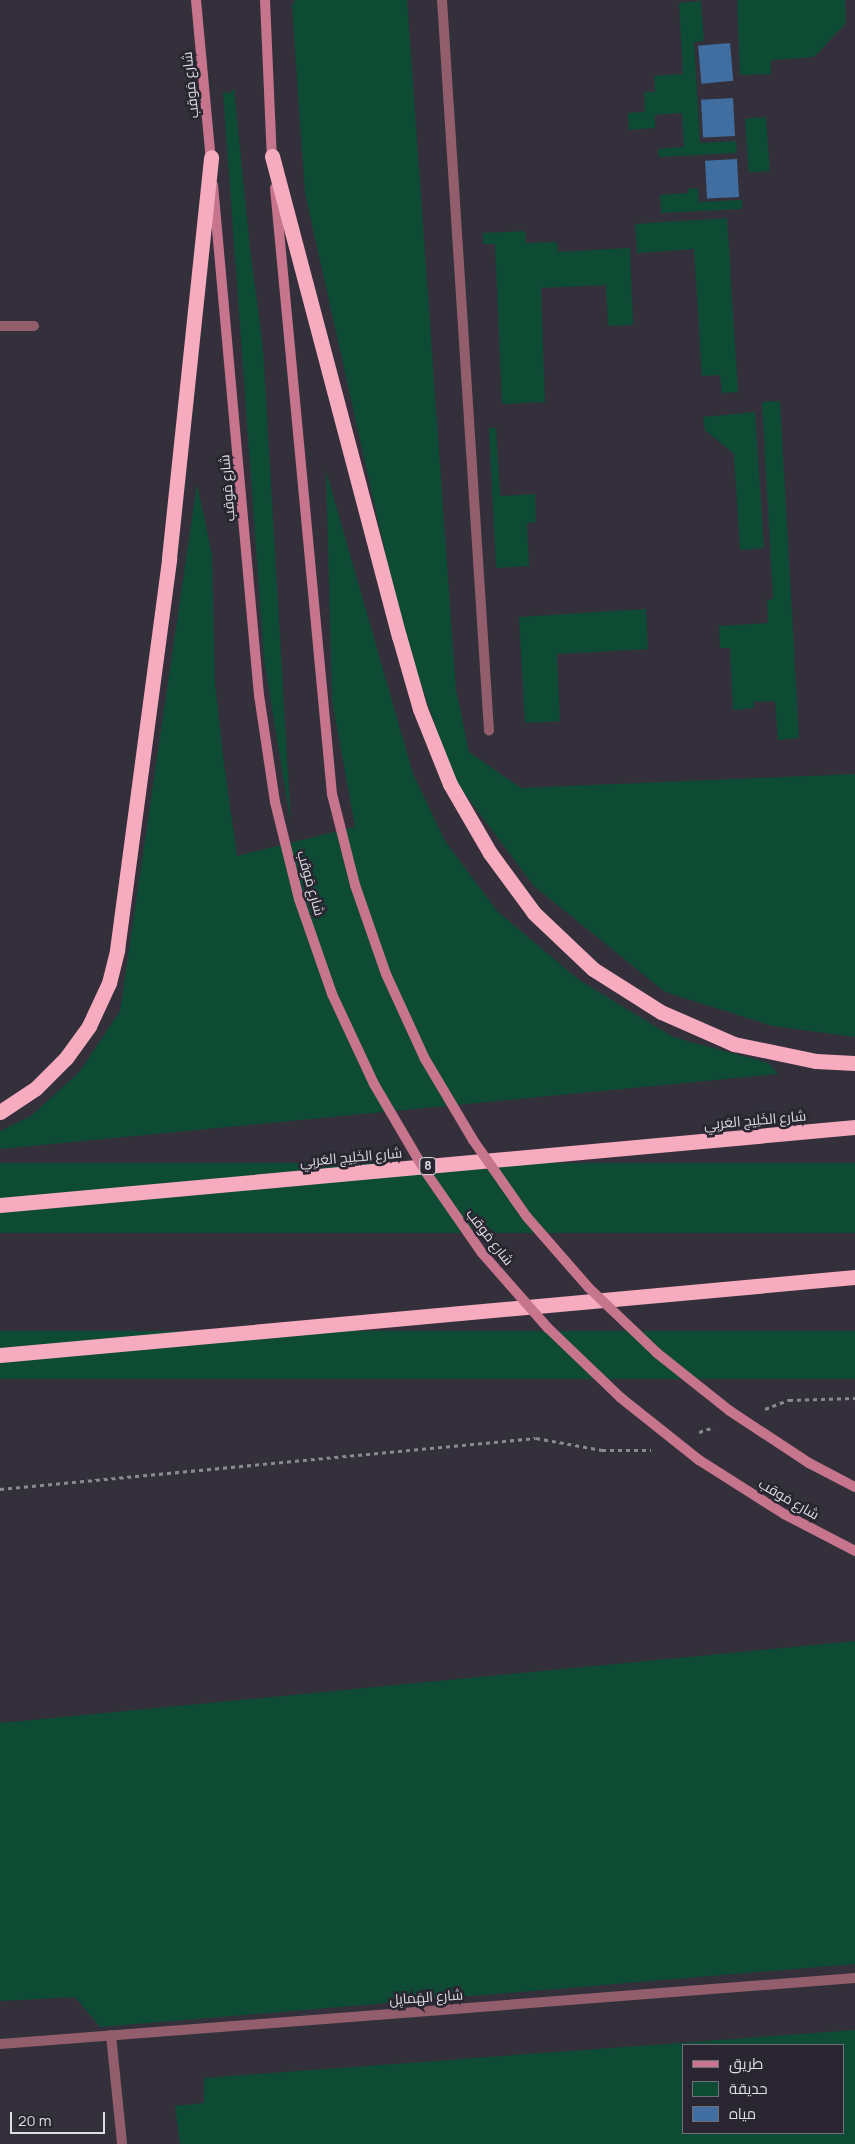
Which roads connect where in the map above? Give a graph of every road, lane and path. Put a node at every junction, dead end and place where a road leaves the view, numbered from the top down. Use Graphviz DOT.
graph roads {
  1 [pos="196,0"];
  2 [pos="265,0"];
  3 [pos="273,0"];
  4 [pos="442,0"];
  5 [pos="265,14"];
  6 [pos="272,156"];
  7 [pos="211,158"];
  8 [pos="0,326"];
  9 [pos="34,326"];
  10 [pos="489,730"];
  11 [pos="855,1063"];
  12 [pos="0,1112"];
  13 [pos="855,1128"];
  14 [pos="0,1205"];
  15 [pos="855,1277"];
  16 [pos="0,1355"];
  17 [pos="855,1398"];
  18 [pos="761,1410"];
  19 [pos="723,1424"];
  20 [pos="695,1434"];
  21 [pos="658,1447"];
  22 [pos="855,1487"];
  23 [pos="0,1489"];
  24 [pos="855,1551"];
  25 [pos="855,1978"];
  26 [pos="111,2035"];
  27 [pos="0,2044"];
  28 [pos="122,2144"];
  1 -- 7 [label="main road, شارع مَوقب"];
  2 -- 5 [label="main road"];
  3 -- 5 [label="main road"];
  4 -- 10 [label="street"];
  5 -- 6 [label="main road"];
  6 -- 11 [label="highway"];
  6 -- 22 [label="main road, bridge"];
  7 -- 12 [label="highway"];
  7 -- 24 [label="main road, شارع مَوقب, bridge"];
  8 -- 9 [label="street"];
  13 -- 14 [label="highway, شارع الخَلِيج العَربِي / 8"];
  15 -- 16 [label="highway"];
  17 -- 18 [label="path"];
  19 -- 20 [label="path"];
  21 -- 23 [label="path"];
  25 -- 26 [label="street, شارع الهَمايِل"];
  26 -- 27 [label="street, شارع الهَمايِل"];
  26 -- 28 [label="street"];
}
